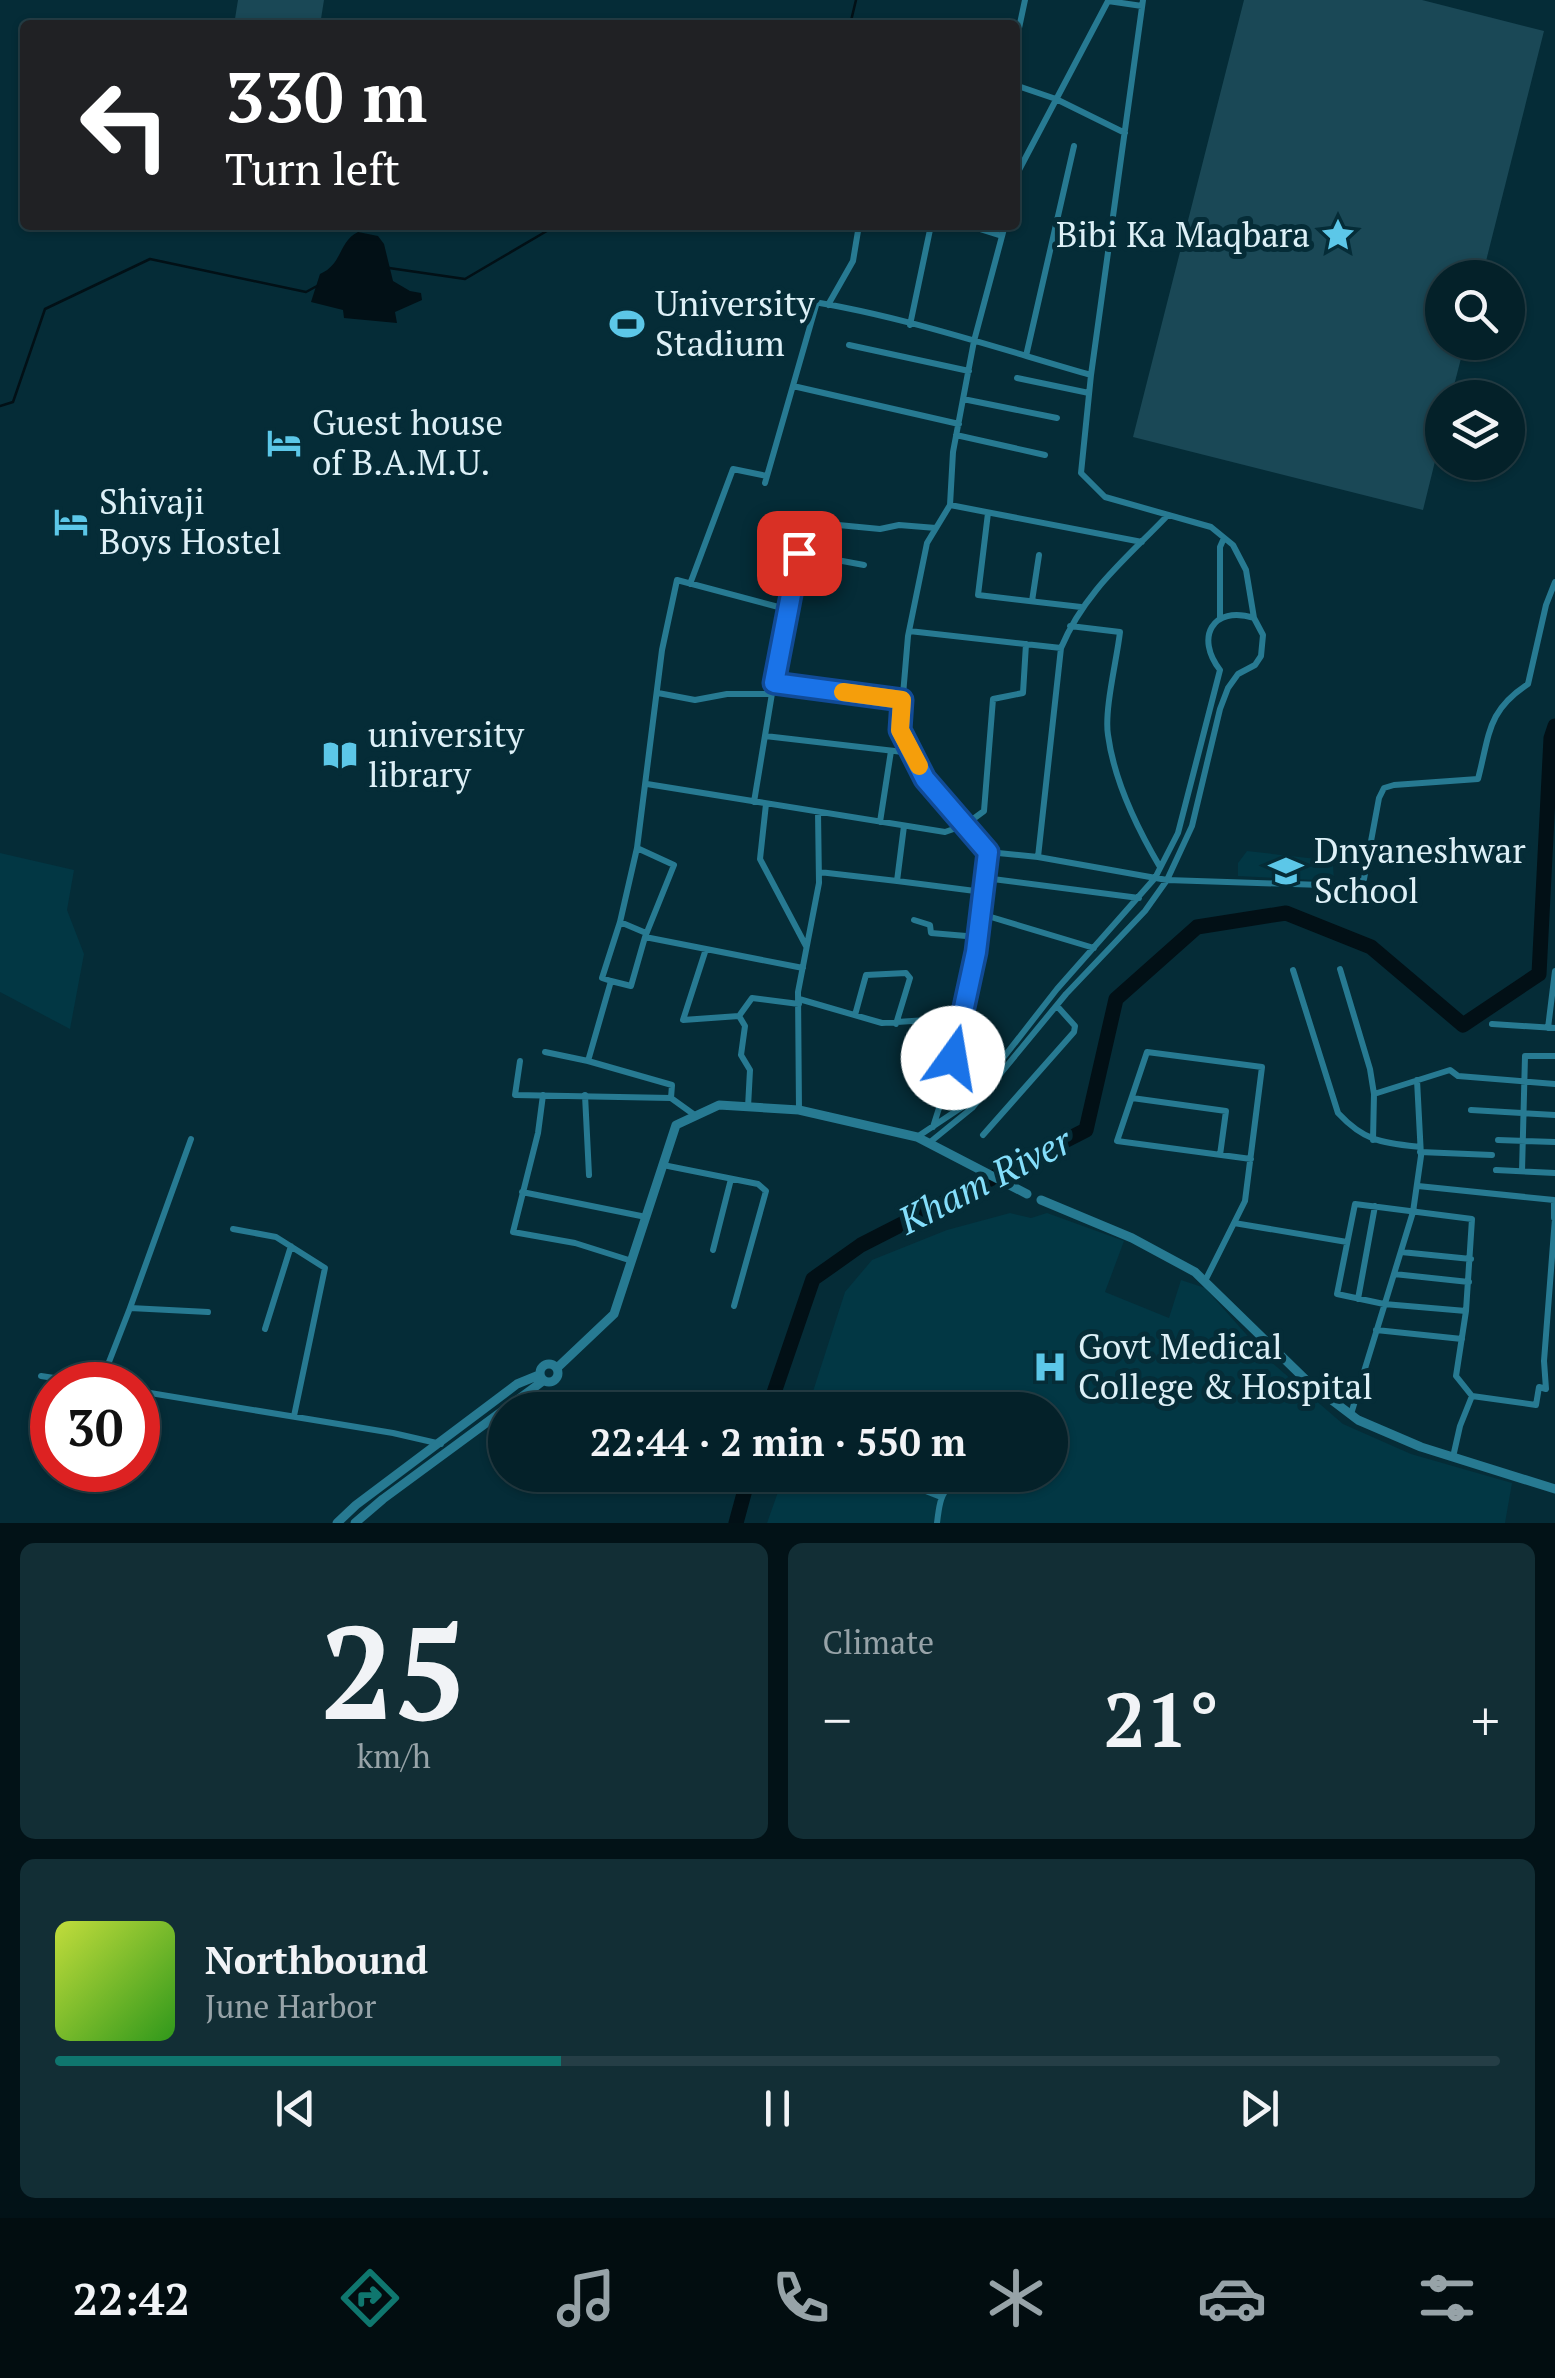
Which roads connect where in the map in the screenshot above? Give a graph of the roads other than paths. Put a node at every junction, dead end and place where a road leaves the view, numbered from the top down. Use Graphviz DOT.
graph roads {
  1 [pos="1107,0"];
  2 [pos="1142,3"];
  3 [pos="1020,88"];
  4 [pos="1056,99"];
  5 [pos="1125,134"];
  6 [pos="1074,146"];
  7 [pos="1020,164"];
  8 [pos="858,230"];
  9 [pos="930,230"];
  10 [pos="983,230"];
  11 [pos="1004,230"];
  12 [pos="1002,236"];
  13 [pos="787,298"];
  14 [pos="818,302"];
  15 [pos="828,305"];
  16 [pos="910,325"];
  17 [pos="974,342"];
  18 [pos="850,345"];
  19 [pos="1026,356"];
  20 [pos="969,371"];
  21 [pos="1091,375"];
  22 [pos="1017,378"];
  23 [pos="793,386"];
  24 [pos="1089,394"];
  25 [pos="964,399"];
  26 [pos="1057,418"];
  27 [pos="958,424"];
  28 [pos="956,435"];
  29 [pos="1045,454"];
  30 [pos="950,505"];
  31 [pos="988,513"];
  32 [pos="1168,516"];
  33 [pos="936,528"];
  34 [pos="1224,538"];
  35 [pos="1142,542"];
  36 [pos="799,553"];
  37 [pos="1039,555"];
  38 [pos="864,566"];
  39 [pos="1555,582"];
  40 [pos="690,584"];
  41 [pos="1032,602"];
  42 [pos="1081,607"];
  43 [pos="786,610"];
  44 [pos="1254,618"];
  45 [pos="1220,619"];
  46 [pos="1070,626"];
  47 [pos="909,632"];
  48 [pos="1026,644"];
  49 [pos="1061,648"];
  50 [pos="1220,670"];
  51 [pos="1238,674"];
  52 [pos="774,683"];
  53 [pos="658,693"];
  54 [pos="772,694"];
  55 [pos="902,700"];
  56 [pos="765,736"];
  57 [pos="891,751"];
  58 [pos="912,753"];
  59 [pos="647,784"];
  60 [pos="754,802"];
  61 [pos="766,804"];
  62 [pos="818,812"];
  63 [pos="880,822"];
  64 [pos="964,825"];
  65 [pos="904,826"];
  66 [pos="637,848"];
  67 [pos="988,852"];
  68 [pos="1038,857"];
  69 [pos="1160,868"];
  70 [pos="818,872"];
  71 [pos="985,878"];
  72 [pos="1155,878"];
  73 [pos="1168,880"];
  74 [pos="897,881"];
  75 [pos="983,892"];
  76 [pos="1139,898"];
  77 [pos="981,914"];
  78 [pos="914,920"];
  79 [pos="620,922"];
  80 [pos="646,935"];
  81 [pos="978,937"];
  82 [pos="808,948"];
  83 [pos="1094,948"];
  84 [pos="706,949"];
  85 [pos="803,968"];
  86 [pos="1340,969"];
  87 [pos="1294,970"];
  88 [pos="1555,971"];
  89 [pos="612,980"];
  90 [pos="799,1002"];
  91 [pos="1057,1006"];
  92 [pos="854,1015"];
  93 [pos="739,1016"];
  94 [pos="896,1024"];
  95 [pos="1492,1024"];
  96 [pos="960,1027"];
  97 [pos="1551,1028"];
  98 [pos="546,1052"];
  99 [pos="1555,1056"];
  100 [pos="520,1061"];
  101 [pos="588,1061"];
  102 [pos="1417,1080"];
  103 [pos="1525,1082"];
  104 [pos="1555,1084"];
  105 [pos="1374,1094"];
  106 [pos="543,1095"];
  107 [pos="584,1095"];
  108 [pos="670,1098"];
  109 [pos="1132,1098"];
  110 [pos="748,1106"];
  111 [pos="800,1110"];
  112 [pos="1471,1110"];
  113 [pos="1524,1113"];
  114 [pos="1555,1115"];
  115 [pos="696,1116"];
  116 [pos="934,1126"];
  117 [pos="983,1134"];
  118 [pos="918,1137"];
  119 [pos="191,1139"];
  120 [pos="1373,1140"];
  121 [pos="1498,1140"];
  122 [pos="1523,1141"];
  123 [pos="1555,1142"];
  124 [pos="929,1143"];
  125 [pos="1420,1150"];
  126 [pos="1220,1154"];
  127 [pos="1492,1155"];
  128 [pos="1251,1158"];
  129 [pos="663,1165"];
  130 [pos="1496,1170"];
  131 [pos="1522,1171"];
  132 [pos="1555,1173"];
  133 [pos="589,1175"];
  134 [pos="731,1179"];
  135 [pos="1418,1186"];
  136 [pos="522,1192"];
  137 [pos="1027,1194"];
  138 [pos="1041,1200"];
  139 [pos="1375,1206"];
  140 [pos="1413,1212"];
  141 [pos="646,1218"];
  142 [pos="1555,1218"];
  143 [pos="1234,1223"];
  144 [pos="233,1229"];
  145 [pos="1347,1242"];
  146 [pos="291,1246"];
  147 [pos="713,1250"];
  148 [pos="1401,1252"];
  149 [pos="1471,1259"];
  150 [pos="632,1261"];
  151 [pos="1553,1266"];
  152 [pos="1394,1274"];
  153 [pos="1205,1281"];
  154 [pos="1469,1282"];
  155 [pos="1358,1299"];
  156 [pos="1384,1304"];
  157 [pos="734,1306"];
  158 [pos="130,1308"];
  159 [pos="1466,1310"];
  160 [pos="208,1312"];
  161 [pos="265,1328"];
  162 [pos="1376,1330"];
  163 [pos="1462,1340"];
  164 [pos="1546,1350"];
  165 [pos="1555,1350"];
  166 [pos="109,1362"];
  167 [pos="542,1378"];
  168 [pos="160,1395"];
  169 [pos="1472,1396"];
  170 [pos="1351,1414"];
  171 [pos="294,1416"];
  172 [pos="439,1442"];
  173 [pos="447,1451"];
  174 [pos="1453,1456"];
  175 [pos="1555,1489"];
  176 [pos="929,1492"];
  177 [pos="946,1492"];
  178 [pos="942,1497"];
  179 [pos="338,1523"];
  180 [pos="354,1523"];
  181 [pos="937,1523"];
  1 -- 2 [label="street"];
  1 -- 4 [label="street"];
  2 -- 5 [label="street"];
  3 -- 4 [label="street"];
  4 -- 5 [label="street"];
  4 -- 7 [label="street"];
  5 -- 21 [label="street"];
  6 -- 19 [label="street"];
  8 -- 15 [label="street"];
  9 -- 16 [label="street"];
  10 -- 12 [label="street"];
  11 -- 12 [label="street"];
  12 -- 17 [label="street"];
  13 -- 14 [label="street"];
  14 -- 15 [label="street"];
  14 -- 23 [label="street"];
  15 -- 16 [label="street"];
  16 -- 17 [label="street"];
  17 -- 19 [label="street"];
  17 -- 20 [label="street"];
  18 -- 20 [label="street"];
  19 -- 21 [label="street"];
  20 -- 25 [label="street"];
  21 -- 24 [label="street"];
  22 -- 24 [label="street"];
  23 -- 27 [label="street"];
  23 -- 40 [label="street"];
  24 -- 32 [label="street"];
  25 -- 26 [label="street"];
  25 -- 27 [label="street"];
  27 -- 28 [label="street"];
  28 -- 29 [label="street"];
  28 -- 30 [label="street"];
  30 -- 31 [label="street"];
  30 -- 33 [label="street"];
  31 -- 35 [label="street"];
  31 -- 41 [label="street"];
  32 -- 34 [label="street"];
  32 -- 35 [label="street"];
  33 -- 36 [label="street"];
  33 -- 47 [label="street"];
  34 -- 44 [label="street"];
  34 -- 45 [label="street"];
  35 -- 42 [label="street"];
  36 -- 38 [label="street"];
  36 -- 43 [label="street"];
  37 -- 41 [label="street"];
  39 -- 73 [label="street"];
  40 -- 43 [label="street"];
  40 -- 53 [label="street"];
  41 -- 42 [label="street"];
  42 -- 46 [label="street"];
  43 -- 52 [label="street"];
  44 -- 45 [label="street"];
  44 -- 51 [label="street"];
  45 -- 50 [label="street"];
  46 -- 49 [label="street"];
  46 -- 69 [label="street"];
  47 -- 48 [label="street"];
  47 -- 55 [label="street"];
  48 -- 49 [label="street"];
  48 -- 64 [label="street"];
  49 -- 68 [label="street"];
  50 -- 51 [label="street"];
  50 -- 69 [label="street"];
  51 -- 73 [label="street"];
  52 -- 54 [label="street"];
  52 -- 55 [label="street"];
  53 -- 54 [label="street"];
  53 -- 59 [label="street"];
  54 -- 56 [label="street"];
  55 -- 58 [label="street"];
  56 -- 57 [label="street"];
  56 -- 60 [label="street"];
  57 -- 58 [label="street"];
  57 -- 63 [label="street"];
  58 -- 64 [label="street"];
  59 -- 60 [label="street"];
  59 -- 66 [label="street"];
  60 -- 61 [label="street"];
  61 -- 62 [label="street"];
  61 -- 82 [label="street"];
  62 -- 63 [label="street"];
  62 -- 70 [label="street"];
  63 -- 65 [label="street"];
  64 -- 65 [label="street"];
  64 -- 67 [label="street"];
  65 -- 74 [label="street"];
  66 -- 79 [label="street"];
  66 -- 80 [label="street"];
  67 -- 68 [label="street"];
  67 -- 71 [label="street"];
  68 -- 72 [label="street"];
  69 -- 72 [label="street"];
  70 -- 74 [label="street"];
  70 -- 82 [label="street"];
  71 -- 75 [label="street"];
  71 -- 76 [label="street"];
  72 -- 73 [label="street"];
  72 -- 76 [label="street"];
  73 -- 91 [label="street"];
  74 -- 75 [label="street"];
  75 -- 77 [label="street"];
  76 -- 83 [label="street"];
  77 -- 81 [label="street"];
  77 -- 83 [label="street"];
  78 -- 81 [label="street"];
  79 -- 80 [label="street"];
  79 -- 89 [label="street"];
  80 -- 84 [label="street"];
  80 -- 89 [label="street"];
  81 -- 96 [label="street"];
  82 -- 85 [label="street"];
  83 -- 116 [label="street"];
  84 -- 85 [label="street"];
  84 -- 93 [label="street"];
  85 -- 90 [label="street"];
  86 -- 105 [label="street"];
  87 -- 120 [label="street"];
  88 -- 97 [label="street"];
  89 -- 101 [label="street"];
  90 -- 92 [label="street"];
  90 -- 93 [label="street"];
  90 -- 111 [label="street"];
  91 -- 117 [label="street"];
  91 -- 124 [label="street"];
  92 -- 94 [label="street"];
  92 -- 94 [label="street"];
  93 -- 110 [label="street"];
  94 -- 96 [label="street"];
  95 -- 97 [label="street"];
  96 -- 116 [label="street"];
  98 -- 101 [label="street"];
  99 -- 103 [label="street"];
  100 -- 106 [label="street"];
  101 -- 108 [label="street"];
  102 -- 103 [label="street"];
  102 -- 105 [label="street"];
  102 -- 125 [label="street"];
  103 -- 104 [label="street"];
  103 -- 113 [label="street"];
  105 -- 120 [label="street"];
  106 -- 107 [label="street"];
  106 -- 136 [label="street"];
  107 -- 108 [label="street"];
  107 -- 133 [label="street"];
  108 -- 115 [label="street"];
  109 -- 126 [label="street"];
  109 -- 126 [label="street"];
  109 -- 128 [label="street"];
  110 -- 111 [label="street"];
  110 -- 115 [label="street"];
  111 -- 118 [label="street"];
  112 -- 113 [label="street"];
  113 -- 114 [label="street"];
  113 -- 122 [label="street"];
  115 -- 129 [label="street"];
  116 -- 118 [label="street"];
  118 -- 124 [label="street"];
  119 -- 158 [label="street"];
  120 -- 125 [label="street"];
  121 -- 122 [label="street"];
  122 -- 123 [label="street"];
  122 -- 131 [label="street"];
  124 -- 137 [label="street"];
  125 -- 127 [label="street"];
  125 -- 135 [label="street"];
  126 -- 128 [label="street"];
  128 -- 143 [label="street"];
  129 -- 134 [label="street"];
  129 -- 141 [label="street"];
  130 -- 131 [label="street"];
  131 -- 132 [label="street"];
  134 -- 147 [label="street"];
  134 -- 157 [label="street"];
  135 -- 140 [label="street"];
  135 -- 142 [label="street"];
  136 -- 141 [label="street"];
  136 -- 150 [label="street"];
  138 -- 153 [label="street"];
  139 -- 140 [label="street"];
  139 -- 145 [label="street"];
  139 -- 155 [label="street"];
  140 -- 148 [label="street"];
  140 -- 149 [label="street"];
  141 -- 150 [label="street"];
  142 -- 151 [label="street"];
  143 -- 145 [label="street"];
  143 -- 153 [label="street"];
  144 -- 146 [label="street"];
  145 -- 155 [label="street"];
  146 -- 161 [label="street"];
  146 -- 171 [label="street"];
  148 -- 149 [label="street"];
  148 -- 152 [label="street"];
  149 -- 154 [label="street"];
  150 -- 167 [label="street"];
  151 -- 164 [label="street"];
  152 -- 154 [label="street"];
  152 -- 156 [label="street"];
  153 -- 170 [label="street"];
  154 -- 159 [label="street"];
  155 -- 156 [label="street"];
  156 -- 159 [label="street"];
  156 -- 162 [label="street"];
  158 -- 160 [label="street"];
  158 -- 166 [label="street"];
  159 -- 163 [label="street"];
  162 -- 163 [label="street"];
  162 -- 170 [label="street"];
  163 -- 169 [label="street"];
  164 -- 165 [label="street"];
  164 -- 169 [label="street"];
  167 -- 172 [label="street"];
  167 -- 173 [label="street"];
  168 -- 171 [label="street"];
  169 -- 174 [label="street"];
  170 -- 174 [label="street"];
  171 -- 172 [label="street"];
  172 -- 173 [label="street"];
  172 -- 179 [label="street"];
  173 -- 180 [label="street"];
  174 -- 175 [label="street"];
  176 -- 178 [label="street"];
  177 -- 178 [label="street"];
  178 -- 181 [label="street"];
}
